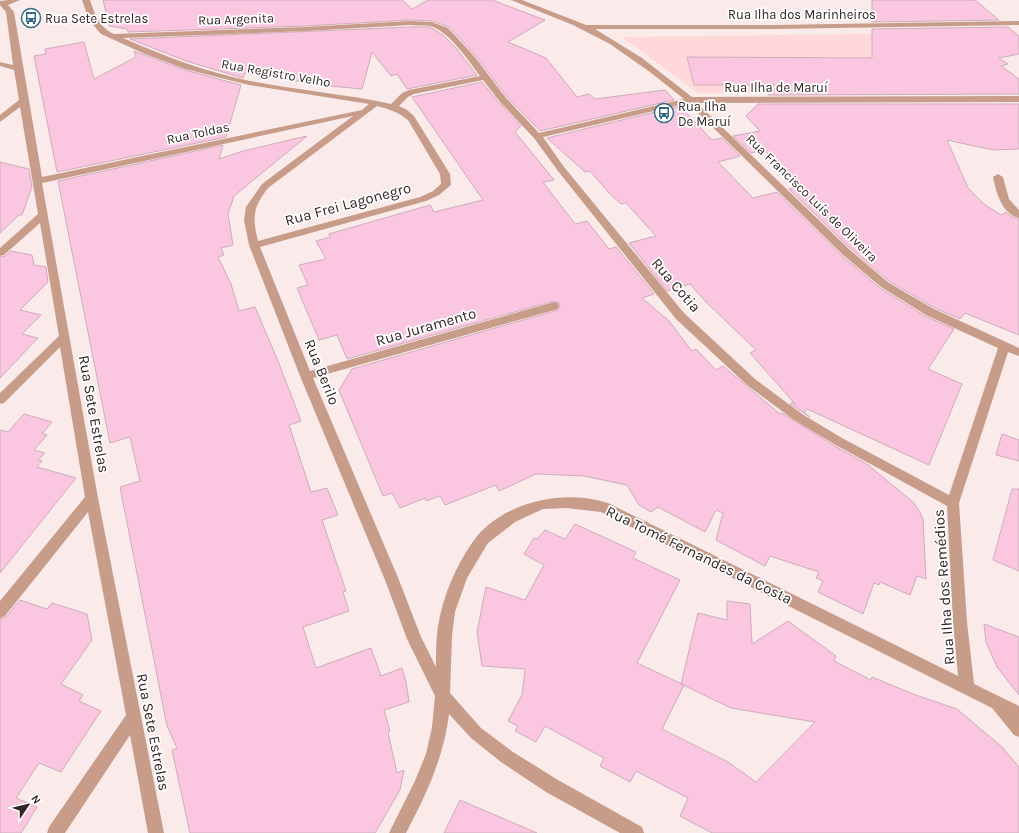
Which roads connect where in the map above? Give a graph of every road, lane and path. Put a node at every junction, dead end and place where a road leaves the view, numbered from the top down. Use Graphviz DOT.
graph roads {
  1 [pos="16,0"];
  2 [pos="86,0"];
  3 [pos="515,0"];
  4 [pos="2,3"];
  5 [pos="1019,23"];
  6 [pos="432,24"];
  7 [pos="1006,24"];
  8 [pos="585,27"];
  9 [pos="1019,32"];
  10 [pos="111,36"];
  11 [pos="0,64"];
  12 [pos="18,68"];
  13 [pos="485,77"];
  14 [pos="1019,99"];
  15 [pos="24,100"];
  16 [pos="690,100"];
  17 [pos="376,103"];
  18 [pos="393,106"];
  19 [pos="364,111"];
  20 [pos="0,119"];
  21 [pos="537,136"];
  22 [pos="998,177"];
  23 [pos="38,181"];
  24 [pos="43,215"];
  25 [pos="1019,215"];
  26 [pos="254,245"];
  27 [pos="0,253"];
  28 [pos="554,306"];
  29 [pos="65,336"];
  30 [pos="1004,346"];
  31 [pos="1019,352"];
  32 [pos="306,376"];
  33 [pos="0,400"];
  34 [pos="92,498"];
  35 [pos="953,503"];
  36 [pos="0,612"];
  37 [pos="967,689"];
  38 [pos="443,696"];
  39 [pos="995,702"];
  40 [pos="1019,714"];
  41 [pos="133,717"];
  42 [pos="1019,730"];
  43 [pos="55,833"];
  44 [pos="156,833"];
  45 [pos="397,833"];
  46 [pos="636,833"];
  1 -- 4 [label="street"];
  2 -- 10 [label="street, Rua Registro Velho"];
  3 -- 8 [label="street, Rua Francisco Luís de Oliveira"];
  4 -- 12 [label="street, Rua Sete Estrelas"];
  5 -- 7 [label="street, Rua Ilha dos Marinheiros"];
  6 -- 10 [label="street, Rua Argenita"];
  6 -- 13 [label="street, Rua Cotia"];
  7 -- 8 [label="street, Rua Ilha dos Marinheiros"];
  7 -- 9 [label="street"];
  8 -- 16 [label="street, Rua Francisco Luís de Oliveira"];
  10 -- 17 [label="street, Rua Registro Velho"];
  11 -- 12 [label="street"];
  12 -- 15 [label="street, Rua Sete Estrelas"];
  13 -- 18 [label="street"];
  13 -- 21 [label="street, Rua Cotia"];
  14 -- 16 [label="street, Rua Ilha de Maruí"];
  15 -- 20 [label="street"];
  15 -- 23 [label="street, Rua Sete Estrelas"];
  16 -- 21 [label="street, Rua Ilha de Maruí"];
  16 -- 30 [label="street, Rua Francisco Luís de Oliveira"];
  17 -- 18 [label="street, Rua Registro Velho"];
  17 -- 19 [label="street, Rua Berilo"];
  18 -- 26 [label="street, Rua Frei Lagonegro"];
  19 -- 23 [label="street, Rua Toldas"];
  19 -- 26 [label="street, Rua Berilo"];
  21 -- 35 [label="street, Rua Cotia"];
  22 -- 25 [label="street"];
  23 -- 24 [label="street, Rua Sete Estrelas"];
  24 -- 27 [label="street"];
  24 -- 29 [label="street, Rua Sete Estrelas"];
  26 -- 32 [label="street, Rua Berilo"];
  28 -- 32 [label="street, Rua Juramento"];
  29 -- 33 [label="street"];
  29 -- 34 [label="street, Rua Sete Estrelas"];
  30 -- 31 [label="street, Rua Francisco Luís de Oliveira"];
  30 -- 35 [label="street, Rua Ilha dos Remédios"];
  32 -- 38 [label="street, Rua Berilo"];
  34 -- 36 [label="street"];
  34 -- 41 [label="street, Rua Sete Estrelas"];
  35 -- 37 [label="street, Rua Ilha dos Remédios"];
  37 -- 38 [label="street, Rua Tomé Fernandes da Costa"];
  37 -- 39 [label="street, Rua Tomé Fernandes da Costa"];
  38 -- 45 [label="street, Rua Tomé Fernandes da Costa"];
  38 -- 46 [label="street, Rua Berilo"];
  39 -- 40 [label="street, Rua Tomé Fernandes da Costa"];
  39 -- 42 [label="street"];
  41 -- 43 [label="street"];
  41 -- 44 [label="street, Rua Sete Estrelas"];
}
